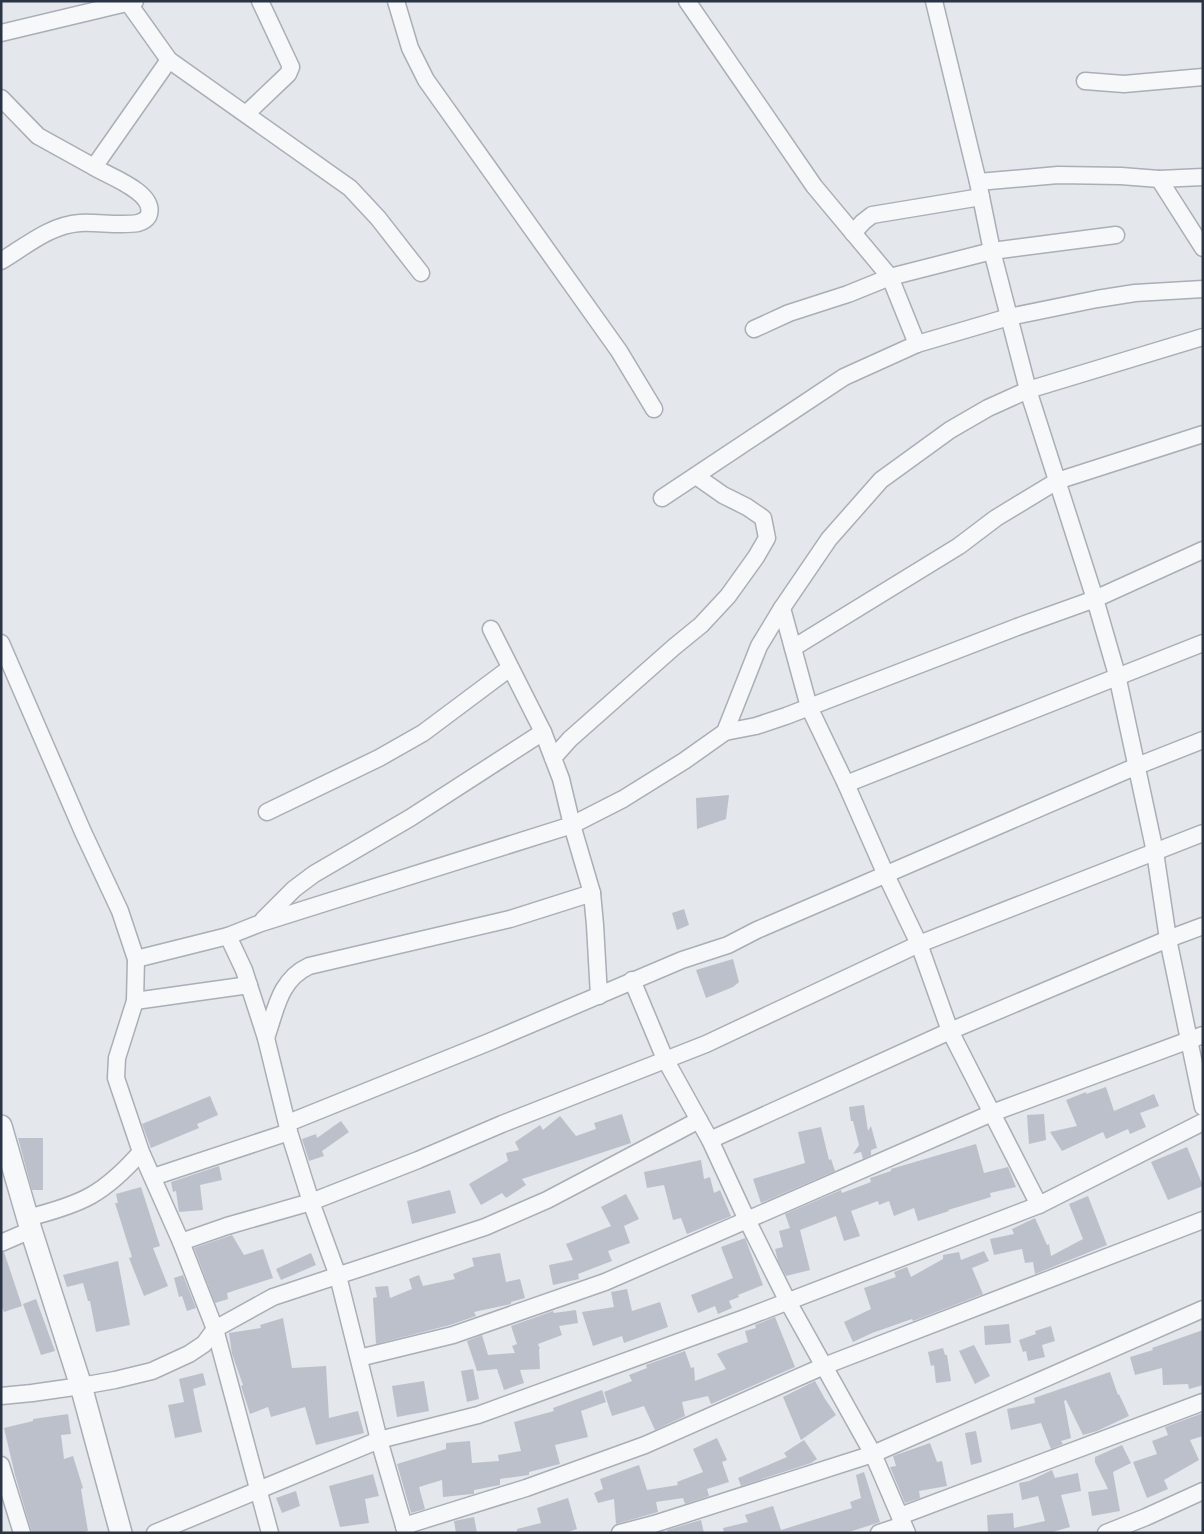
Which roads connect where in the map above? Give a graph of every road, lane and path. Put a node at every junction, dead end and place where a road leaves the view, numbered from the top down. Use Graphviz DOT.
graph roads {
  1 [pos="260,1"];
  2 [pos="396,1"];
  3 [pos="687,1"];
  4 [pos="934,1"];
  5 [pos="130,2"];
  6 [pos="91,6"];
  7 [pos="1,33"];
  8 [pos="169,60"];
  9 [pos="1203,77"];
  10 [pos="1085,82"];
  11 [pos="1,98"];
  12 [pos="246,114"];
  13 [pos="94,167"];
  14 [pos="1203,177"];
  15 [pos="1158,179"];
  16 [pos="980,189"];
  17 [pos="853,233"];
  18 [pos="1116,235"];
  19 [pos="1203,248"];
  20 [pos="992,251"];
  21 [pos="1,262"];
  22 [pos="421,273"];
  23 [pos="890,277"];
  24 [pos="1203,289"];
  25 [pos="1009,317"];
  26 [pos="754,329"];
  27 [pos="1203,337"];
  28 [pos="917,344"];
  29 [pos="1028,390"];
  30 [pos="654,409"];
  31 [pos="1203,434"];
  32 [pos="696,476"];
  33 [pos="1057,481"];
  34 [pos="662,498"];
  35 [pos="1203,550"];
  36 [pos="1095,599"];
  37 [pos="782,608"];
  38 [pos="491,629"];
  39 [pos="1203,642"];
  40 [pos="1,643"];
  41 [pos="794,648"];
  42 [pos="510,668"];
  43 [pos="1117,675"];
  44 [pos="809,707"];
  45 [pos="543,732"];
  46 [pos="725,732"];
  47 [pos="1203,740"];
  48 [pos="553,758"];
  49 [pos="1137,766"];
  50 [pos="846,784"];
  51 [pos="267,812"];
  52 [pos="572,825"];
  53 [pos="1203,834"];
  54 [pos="1155,852"];
  55 [pos="886,875"];
  56 [pos="592,893"];
  57 [pos="258,924"];
  58 [pos="1203,926"];
  59 [pos="228,936"];
  60 [pos="1168,938"];
  61 [pos="919,944"];
  62 [pos="136,960"];
  63 [pos="632,980"];
  64 [pos="249,986"];
  65 [pos="599,996"];
  66 [pos="134,1001"];
  67 [pos="950,1031"];
  68 [pos="266,1038"];
  69 [pos="1196,1038"];
  70 [pos="665,1059"];
  71 [pos="1203,1107"];
  72 [pos="992,1113"];
  73 [pos="699,1120"];
  74 [pos="1203,1122"];
  75 [pos="1,1126"];
  76 [pos="288,1128"];
  77 [pos="710,1140"];
  78 [pos="141,1152"];
  79 [pos="153,1177"];
  80 [pos="311,1202"];
  81 [pos="1040,1205"];
  82 [pos="746,1220"];
  83 [pos="1203,1220"];
  84 [pos="29,1224"];
  85 [pos="181,1242"];
  86 [pos="1,1243"];
  87 [pos="338,1276"];
  88 [pos="787,1300"];
  89 [pos="1203,1309"];
  90 [pos="215,1329"];
  91 [pos="358,1358"];
  92 [pos="824,1366"];
  93 [pos="81,1386"];
  94 [pos="1,1396"];
  95 [pos="1203,1402"];
  96 [pos="379,1440"];
  97 [pos="873,1454"];
  98 [pos="1,1465"];
  99 [pos="259,1490"];
  100 [pos="1203,1491"];
  101 [pos="903,1524"];
  102 [pos="405,1529"];
  103 [pos="22,1533"];
  104 [pos="121,1533"];
  105 [pos="155,1533"];
  106 [pos="270,1533"];
  107 [pos="620,1533"];
  108 [pos="880,1533"];
  109 [pos="1106,1533"];
  1 -- 12 [label="street"];
  2 -- 30 [label="street"];
  3 -- 17 [label="street"];
  4 -- 16 [label="street"];
  5 -- 6 [label="street"];
  5 -- 8 [label="street"];
  6 -- 7 [label="street"];
  8 -- 12 [label="street"];
  8 -- 13 [label="street"];
  9 -- 10 [label="street"];
  11 -- 13 [label="street"];
  12 -- 22 [label="street"];
  13 -- 21 [label="street"];
  14 -- 15 [label="street"];
  15 -- 16 [label="street"];
  15 -- 19 [label="street"];
  16 -- 17 [label="street"];
  16 -- 20 [label="street"];
  17 -- 23 [label="street"];
  18 -- 20 [label="street"];
  20 -- 23 [label="street"];
  20 -- 25 [label="street"];
  23 -- 26 [label="street"];
  23 -- 28 [label="street"];
  24 -- 25 [label="street"];
  25 -- 28 [label="street"];
  25 -- 29 [label="street"];
  27 -- 29 [label="street"];
  28 -- 32 [label="street"];
  29 -- 33 [label="street"];
  29 -- 37 [label="street"];
  31 -- 33 [label="street"];
  32 -- 34 [label="street"];
  32 -- 48 [label="street"];
  33 -- 36 [label="street"];
  33 -- 41 [label="street"];
  35 -- 36 [label="street"];
  36 -- 43 [label="street"];
  36 -- 44 [label="street"];
  37 -- 41 [label="street"];
  37 -- 46 [label="street"];
  38 -- 42 [label="street"];
  39 -- 43 [label="street"];
  40 -- 62 [label="street"];
  41 -- 44 [label="street"];
  42 -- 45 [label="street"];
  42 -- 51 [label="street"];
  43 -- 49 [label="street"];
  43 -- 50 [label="street"];
  44 -- 46 [label="street"];
  44 -- 50 [label="street"];
  45 -- 48 [label="street"];
  45 -- 57 [label="street"];
  46 -- 52 [label="street"];
  47 -- 49 [label="street"];
  48 -- 52 [label="street"];
  49 -- 54 [label="street"];
  49 -- 55 [label="street"];
  50 -- 55 [label="street"];
  52 -- 56 [label="street"];
  52 -- 57 [label="street"];
  53 -- 54 [label="street"];
  54 -- 60 [label="street"];
  54 -- 61 [label="street"];
  55 -- 61 [label="street"];
  55 -- 63 [label="street"];
  56 -- 65 [label="street"];
  56 -- 68 [label="street"];
  57 -- 59 [label="street"];
  58 -- 60 [label="street"];
  59 -- 62 [label="street"];
  59 -- 64 [label="street"];
  60 -- 67 [label="street"];
  60 -- 69 [label="street"];
  61 -- 67 [label="street"];
  61 -- 70 [label="street"];
  62 -- 66 [label="street"];
  63 -- 65 [label="street"];
  63 -- 70 [label="street"];
  64 -- 66 [label="street"];
  64 -- 68 [label="street"];
  65 -- 76 [label="street"];
  66 -- 78 [label="street"];
  67 -- 72 [label="street"];
  67 -- 77 [label="street"];
  68 -- 76 [label="street"];
  69 -- 71 [label="street"];
  69 -- 72 [label="street"];
  70 -- 73 [label="street"];
  70 -- 80 [label="street"];
  72 -- 81 [label="street"];
  72 -- 82 [label="street"];
  73 -- 77 [label="street"];
  73 -- 87 [label="street"];
  74 -- 81 [label="street"];
  75 -- 84 [label="street"];
  76 -- 79 [label="street"];
  76 -- 80 [label="street"];
  77 -- 82 [label="street"];
  78 -- 79 [label="street"];
  78 -- 84 [label="street"];
  79 -- 85 [label="street"];
  80 -- 85 [label="street"];
  80 -- 87 [label="street"];
  81 -- 88 [label="street"];
  82 -- 88 [label="street"];
  82 -- 91 [label="street"];
  83 -- 92 [label="street"];
  84 -- 86 [label="street"];
  84 -- 93 [label="street"];
  85 -- 90 [label="street"];
  87 -- 90 [label="street"];
  87 -- 91 [label="street"];
  88 -- 92 [label="street"];
  88 -- 96 [label="street"];
  89 -- 97 [label="street"];
  90 -- 93 [label="street"];
  90 -- 99 [label="street"];
  91 -- 96 [label="street"];
  92 -- 97 [label="street"];
  92 -- 102 [label="street"];
  93 -- 94 [label="street"];
  93 -- 104 [label="street"];
  95 -- 101 [label="street"];
  96 -- 99 [label="street"];
  96 -- 102 [label="street"];
  97 -- 101 [label="street"];
  97 -- 107 [label="street"];
  98 -- 103 [label="street"];
  99 -- 105 [label="street"];
  99 -- 106 [label="street"];
  100 -- 109 [label="street"];
  101 -- 108 [label="street"];
}
